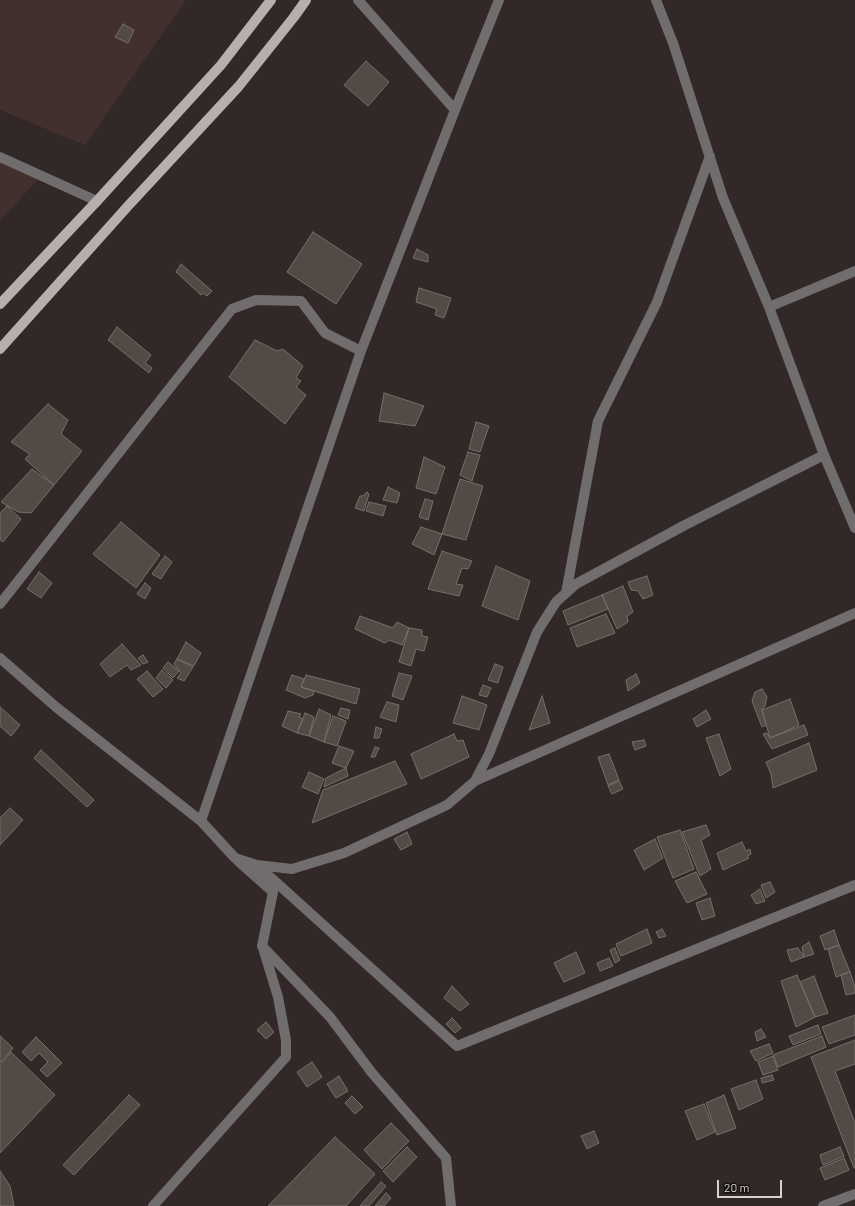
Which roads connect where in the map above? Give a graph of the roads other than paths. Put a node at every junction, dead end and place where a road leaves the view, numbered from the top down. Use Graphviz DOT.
graph roads {
  1 [pos="271,0"];
  2 [pos="306,0"];
  3 [pos="358,0"];
  4 [pos="499,0"];
  5 [pos="656,0"];
  6 [pos="454,110"];
  7 [pos="0,156"];
  8 [pos="710,156"];
  9 [pos="97,201"];
  10 [pos="855,271"];
  11 [pos="0,304"];
  12 [pos="769,307"];
  13 [pos="0,349"];
  14 [pos="361,350"];
  15 [pos="824,455"];
  16 [pos="855,528"];
  17 [pos="566,593"];
  18 [pos="0,604"];
  19 [pos="855,613"];
  20 [pos="0,658"];
  21 [pos="474,781"];
  22 [pos="201,821"];
  23 [pos="235,858"];
  24 [pos="257,865"];
  25 [pos="855,885"];
  26 [pos="262,946"];
  27 [pos="855,1194"];
  28 [pos="153,1206"];
  29 [pos="451,1206"];
  30 [pos="823,1206"];
  1 -- 9 [label="main road"];
  2 -- 13 [label="main road"];
  3 -- 6 [label="street"];
  4 -- 6 [label="street"];
  5 -- 8 [label="street"];
  6 -- 14 [label="street"];
  7 -- 9 [label="street"];
  8 -- 12 [label="street"];
  8 -- 17 [label="street"];
  9 -- 11 [label="main road"];
  10 -- 12 [label="street"];
  12 -- 15 [label="street"];
  14 -- 18 [label="street"];
  14 -- 22 [label="street"];
  15 -- 16 [label="street"];
  15 -- 17 [label="street"];
  17 -- 21 [label="street"];
  19 -- 21 [label="street"];
  20 -- 22 [label="street"];
  21 -- 24 [label="street"];
  22 -- 23 [label="street"];
  23 -- 24 [label="street"];
  23 -- 26 [label="street"];
  24 -- 25 [label="street"];
  26 -- 28 [label="street"];
  26 -- 29 [label="street"];
  27 -- 30 [label="street"];
}
